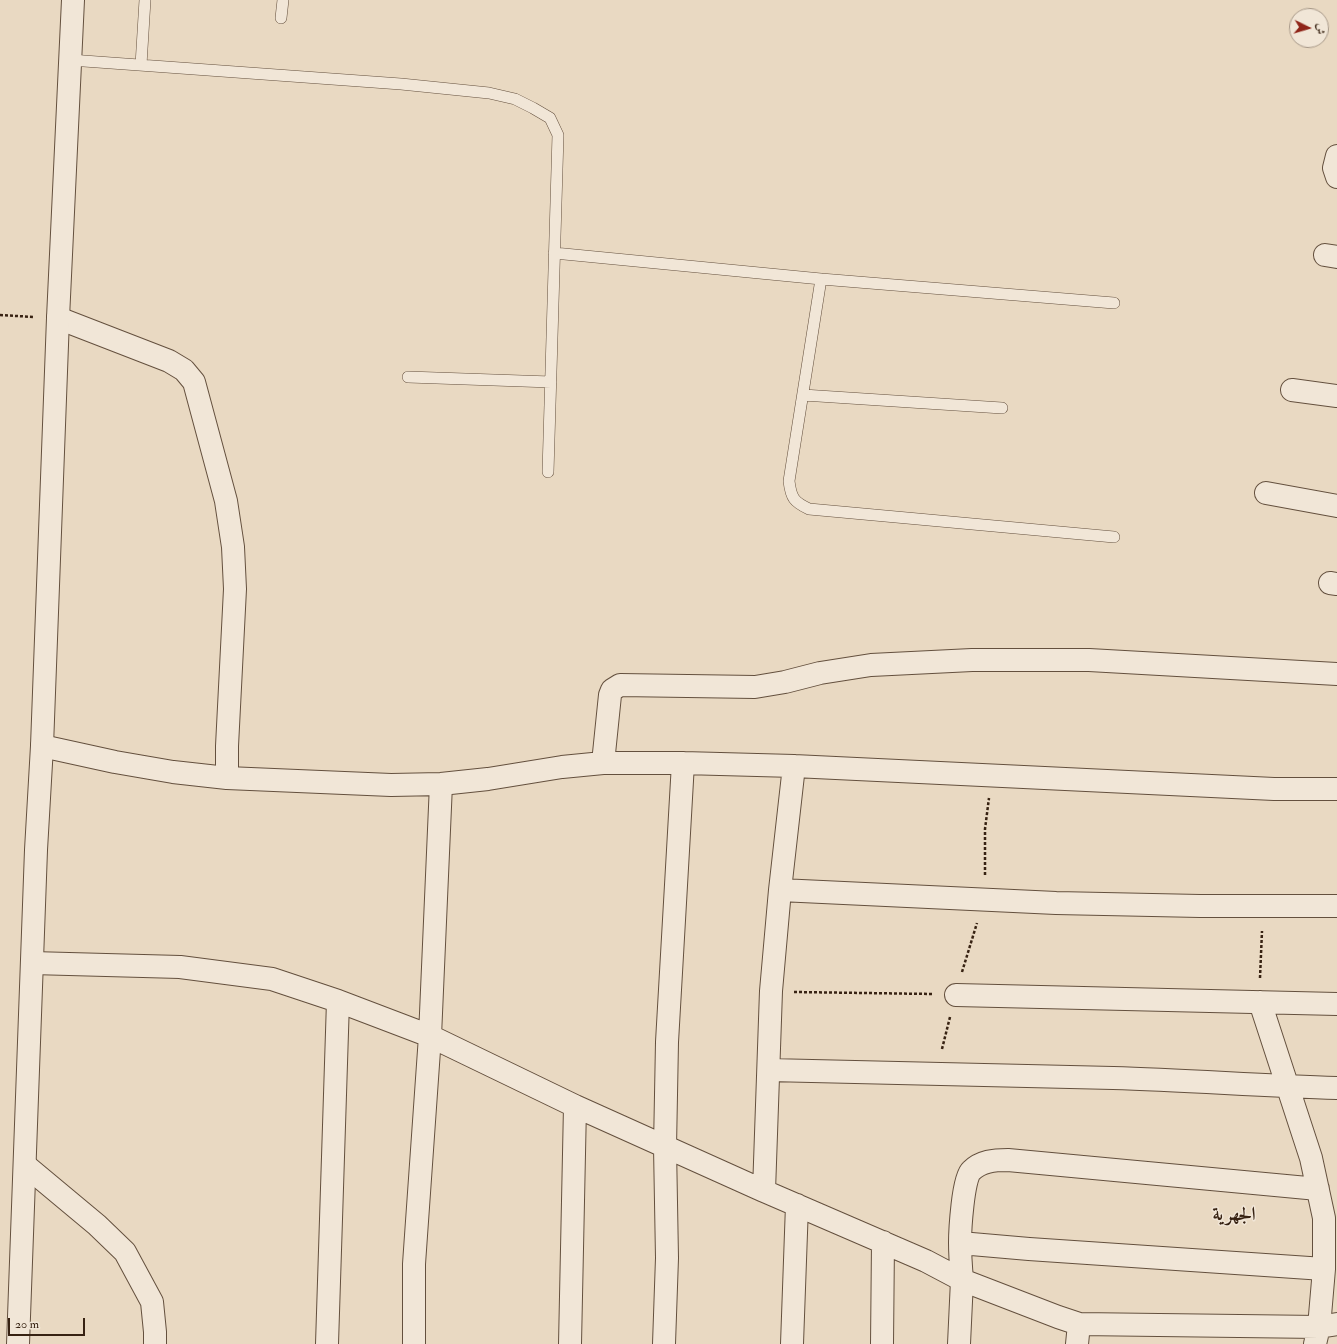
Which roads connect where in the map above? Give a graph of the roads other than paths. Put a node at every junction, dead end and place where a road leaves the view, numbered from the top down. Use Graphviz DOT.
graph roads {
  1 [pos="73,0"];
  2 [pos="145,0"];
  3 [pos="283,0"];
  4 [pos="281,18"];
  5 [pos="70,60"];
  6 [pos="141,65"];
  7 [pos="1337,156"];
  8 [pos="1337,177"];
  9 [pos="554,253"];
  10 [pos="821,279"];
  11 [pos="1114,303"];
  12 [pos="58,318"];
  13 [pos="408,377"];
  14 [pos="551,382"];
  15 [pos="1292,390"];
  16 [pos="803,395"];
  17 [pos="1337,396"];
  18 [pos="1002,408"];
  19 [pos="548,472"];
  20 [pos="1266,493"];
  21 [pos="1337,506"];
  22 [pos="1114,537"];
  23 [pos="1337,674"];
  24 [pos="42,746"];
  25 [pos="603,763"];
  26 [pos="682,763"];
  27 [pos="794,766"];
  28 [pos="227,778"];
  29 [pos="441,784"];
  30 [pos="1337,790"];
  31 [pos="780,890"];
  32 [pos="1337,906"];
  33 [pos="32,963"];
  34 [pos="956,995"];
  35 [pos="338,1001"];
  36 [pos="1260,1002"];
  37 [pos="1337,1004"];
  38 [pos="430,1036"];
  39 [pos="768,1070"];
  40 [pos="1287,1086"];
  41 [pos="1337,1088"];
  42 [pos="575,1106"];
  43 [pos="665,1147"];
  44 [pos="25,1165"];
  45 [pos="1318,1189"];
  46 [pos="764,1191"];
  47 [pos="797,1205"];
  48 [pos="883,1242"];
  49 [pos="960,1242"];
  50 [pos="1324,1269"];
  51 [pos="962,1280"];
  52 [pos="1324,1332"];
  53 [pos="1078,1334"];
  54 [pos="18,1344"];
  55 [pos="155,1344"];
  56 [pos="327,1344"];
  57 [pos="414,1344"];
  58 [pos="570,1344"];
  59 [pos="664,1344"];
  60 [pos="792,1344"];
  61 [pos="882,1344"];
  62 [pos="959,1344"];
  1 -- 5 [label="street"];
  2 -- 6 [label="lane"];
  3 -- 4 [label="lane"];
  5 -- 6 [label="lane"];
  5 -- 12 [label="street"];
  6 -- 9 [label="lane"];
  7 -- 8 [label="street"];
  9 -- 10 [label="lane"];
  9 -- 14 [label="lane"];
  10 -- 11 [label="lane"];
  10 -- 16 [label="lane"];
  12 -- 24 [label="street"];
  12 -- 28 [label="street"];
  13 -- 14 [label="lane"];
  14 -- 19 [label="lane"];
  15 -- 17 [label="street"];
  16 -- 18 [label="lane"];
  16 -- 22 [label="lane"];
  20 -- 21 [label="street"];
  23 -- 25 [label="street"];
  24 -- 28 [label="street"];
  24 -- 33 [label="street"];
  25 -- 26 [label="street"];
  25 -- 29 [label="street"];
  26 -- 27 [label="street"];
  26 -- 43 [label="street"];
  27 -- 30 [label="street"];
  27 -- 31 [label="street"];
  28 -- 29 [label="street"];
  29 -- 38 [label="street"];
  31 -- 32 [label="street"];
  31 -- 39 [label="street"];
  33 -- 35 [label="street"];
  33 -- 44 [label="street"];
  34 -- 36 [label="street"];
  35 -- 38 [label="street"];
  35 -- 56 [label="street"];
  36 -- 37 [label="street"];
  36 -- 40 [label="street"];
  38 -- 42 [label="street"];
  38 -- 57 [label="street"];
  39 -- 40 [label="street"];
  39 -- 46 [label="street"];
  40 -- 41 [label="street"];
  40 -- 45 [label="street"];
  42 -- 43 [label="street"];
  42 -- 58 [label="street"];
  43 -- 46 [label="street"];
  43 -- 59 [label="street"];
  44 -- 54 [label="street"];
  44 -- 55 [label="street"];
  45 -- 49 [label="street"];
  45 -- 50 [label="street"];
  46 -- 47 [label="street"];
  47 -- 48 [label="street"];
  47 -- 60 [label="street"];
  48 -- 51 [label="street"];
  48 -- 61 [label="street"];
  49 -- 50 [label="street"];
  49 -- 51 [label="street"];
  50 -- 52 [label="street"];
  51 -- 53 [label="street"];
  51 -- 62 [label="street"];
  52 -- 53 [label="street"];
}
